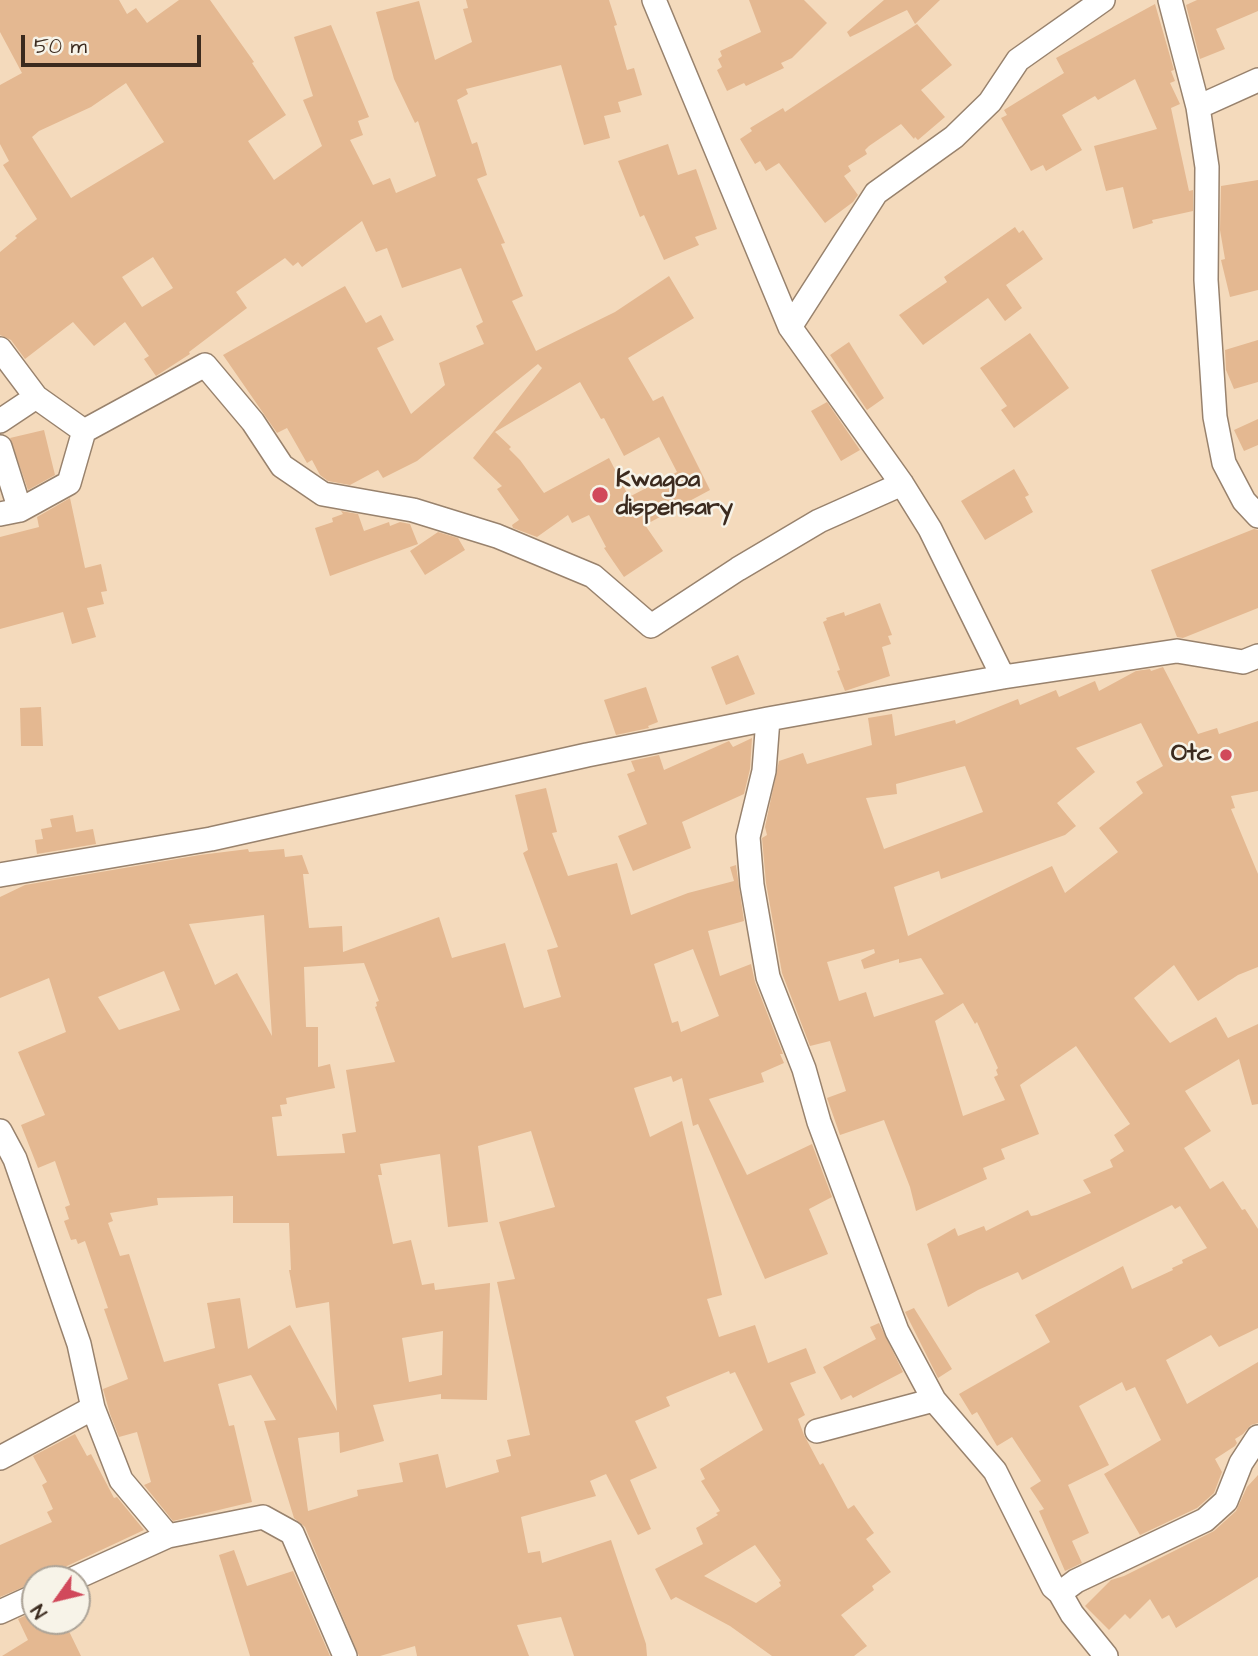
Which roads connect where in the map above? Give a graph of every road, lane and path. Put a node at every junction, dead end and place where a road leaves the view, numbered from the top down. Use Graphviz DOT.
graph roads {
  1 [pos="654,0"];
  2 [pos="1103,0"];
  3 [pos="1170,0"];
  4 [pos="1258,80"];
  5 [pos="1198,107"];
  6 [pos="790,327"];
  7 [pos="0,349"];
  8 [pos="36,397"];
  9 [pos="0,421"];
  10 [pos="84,431"];
  11 [pos="0,447"];
  12 [pos="902,484"];
  13 [pos="10,512"];
  14 [pos="1258,516"];
  15 [pos="1258,656"];
  16 [pos="1003,677"];
  17 [pos="768,719"];
  18 [pos="0,875"];
  19 [pos="0,1131"];
  20 [pos="934,1399"];
  21 [pos="93,1408"];
  22 [pos="817,1431"];
  23 [pos="1258,1437"];
  24 [pos="0,1458"];
  25 [pos="168,1536"];
  26 [pos="91,1571"];
  27 [pos="1060,1593"];
  28 [pos="21,1603"];
  29 [pos="0,1612"];
  30 [pos="345,1656"];
  31 [pos="1106,1656"];
  1 -- 6 [label="street"];
  2 -- 6 [label="street"];
  3 -- 5 [label="street"];
  4 -- 5 [label="street"];
  5 -- 14 [label="street"];
  6 -- 12 [label="street"];
  7 -- 8 [label="street"];
  8 -- 9 [label="street"];
  8 -- 10 [label="street"];
  10 -- 12 [label="street"];
  10 -- 13 [label="street"];
  11 -- 13 [label="street"];
  12 -- 16 [label="street"];
  15 -- 16 [label="street"];
  16 -- 17 [label="street"];
  17 -- 18 [label="street"];
  17 -- 20 [label="street"];
  19 -- 21 [label="street"];
  20 -- 22 [label="street"];
  20 -- 27 [label="street"];
  21 -- 24 [label="street"];
  21 -- 25 [label="street"];
  23 -- 27 [label="street"];
  25 -- 26 [label="street"];
  25 -- 30 [label="street"];
  27 -- 31 [label="street"];
  28 -- 29 [label="street"];
}
